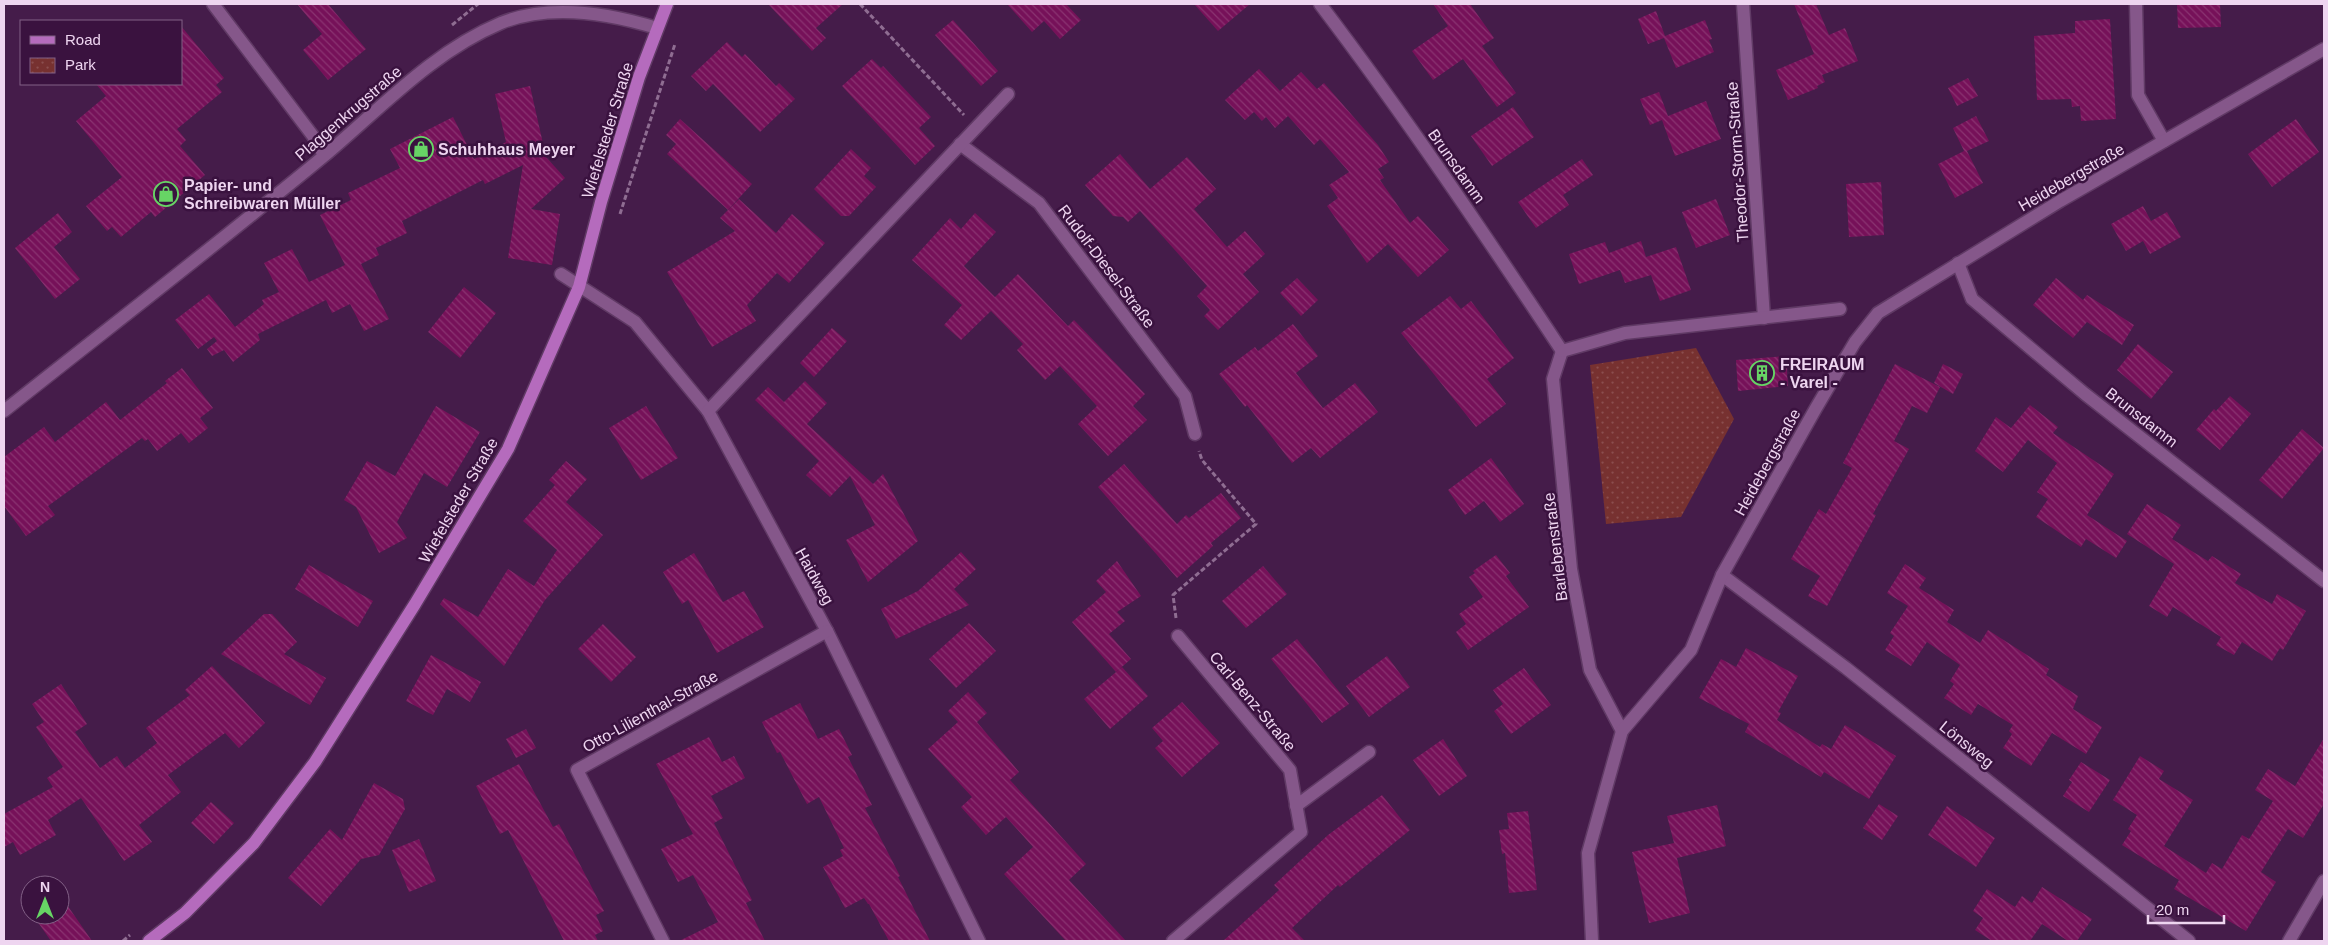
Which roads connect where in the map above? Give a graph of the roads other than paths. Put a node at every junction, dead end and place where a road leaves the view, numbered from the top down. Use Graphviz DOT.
graph roads {
  1 [pos="213,4"];
  2 [pos="667,4"];
  3 [pos="1320,4"];
  4 [pos="1743,4"];
  5 [pos="2136,4"];
  6 [pos="581,8"];
  7 [pos="657,28"];
  8 [pos="2324,49"];
  9 [pos="1008,94"];
  10 [pos="2164,141"];
  11 [pos="960,144"];
  12 [pos="324,155"];
  13 [pos="1958,263"];
  14 [pos="561,274"];
  15 [pos="579,287"];
  16 [pos="1840,309"];
  17 [pos="1764,318"];
  18 [pos="1562,351"];
  19 [pos="4,411"];
  20 [pos="708,412"];
  21 [pos="1195,434"];
  22 [pos="1722,575"];
  23 [pos="2324,582"];
  24 [pos="827,631"];
  25 [pos="1178,636"];
  26 [pos="1622,731"];
  27 [pos="1369,752"];
  28 [pos="1296,806"];
  29 [pos="2324,881"];
  30 [pos="149,941"];
  31 [pos="663,941"];
  32 [pos="979,941"];
  33 [pos="1173,941"];
  34 [pos="1592,941"];
  35 [pos="2189,941"];
  36 [pos="2289,941"];
  1 -- 12 [label="street"];
  2 -- 7 [label="main road, Wiefelsteder Straße"];
  3 -- 18 [label="street, Brunsdamm"];
  4 -- 17 [label="street, Theodor-Storm-Straße"];
  5 -- 10 [label="street"];
  6 -- 7 [label="street, Plaggenkrugstraße"];
  6 -- 12 [label="street, Plaggenkrugstraße"];
  7 -- 15 [label="main road, Wiefelsteder Straße"];
  8 -- 10 [label="street, Heidebergstraße"];
  9 -- 11 [label="street"];
  10 -- 13 [label="street, Heidebergstraße"];
  11 -- 20 [label="street"];
  11 -- 21 [label="street, Rudolf-Diesel-Straße"];
  12 -- 19 [label="street, Plaggenkrugstraße"];
  13 -- 22 [label="street, Heidebergstraße"];
  13 -- 23 [label="street, Brunsdamm"];
  14 -- 15 [label="street, Haidweg"];
  15 -- 20 [label="street, Haidweg"];
  15 -- 30 [label="main road, Wiefelsteder Straße"];
  16 -- 17 [label="street"];
  17 -- 18 [label="street"];
  18 -- 26 [label="street, Barlebenstraße"];
  20 -- 24 [label="street, Haidweg"];
  22 -- 26 [label="street, Heidebergstraße"];
  22 -- 35 [label="street, Lönsweg"];
  24 -- 31 [label="street, Otto-Lilienthal-Straße"];
  24 -- 32 [label="street, Haidweg"];
  25 -- 28 [label="street, Carl-Benz-Straße"];
  26 -- 34 [label="street, Heidebergstraße"];
  27 -- 28 [label="street"];
  28 -- 33 [label="street, Carl-Benz-Straße"];
  29 -- 36 [label="street"];
}
